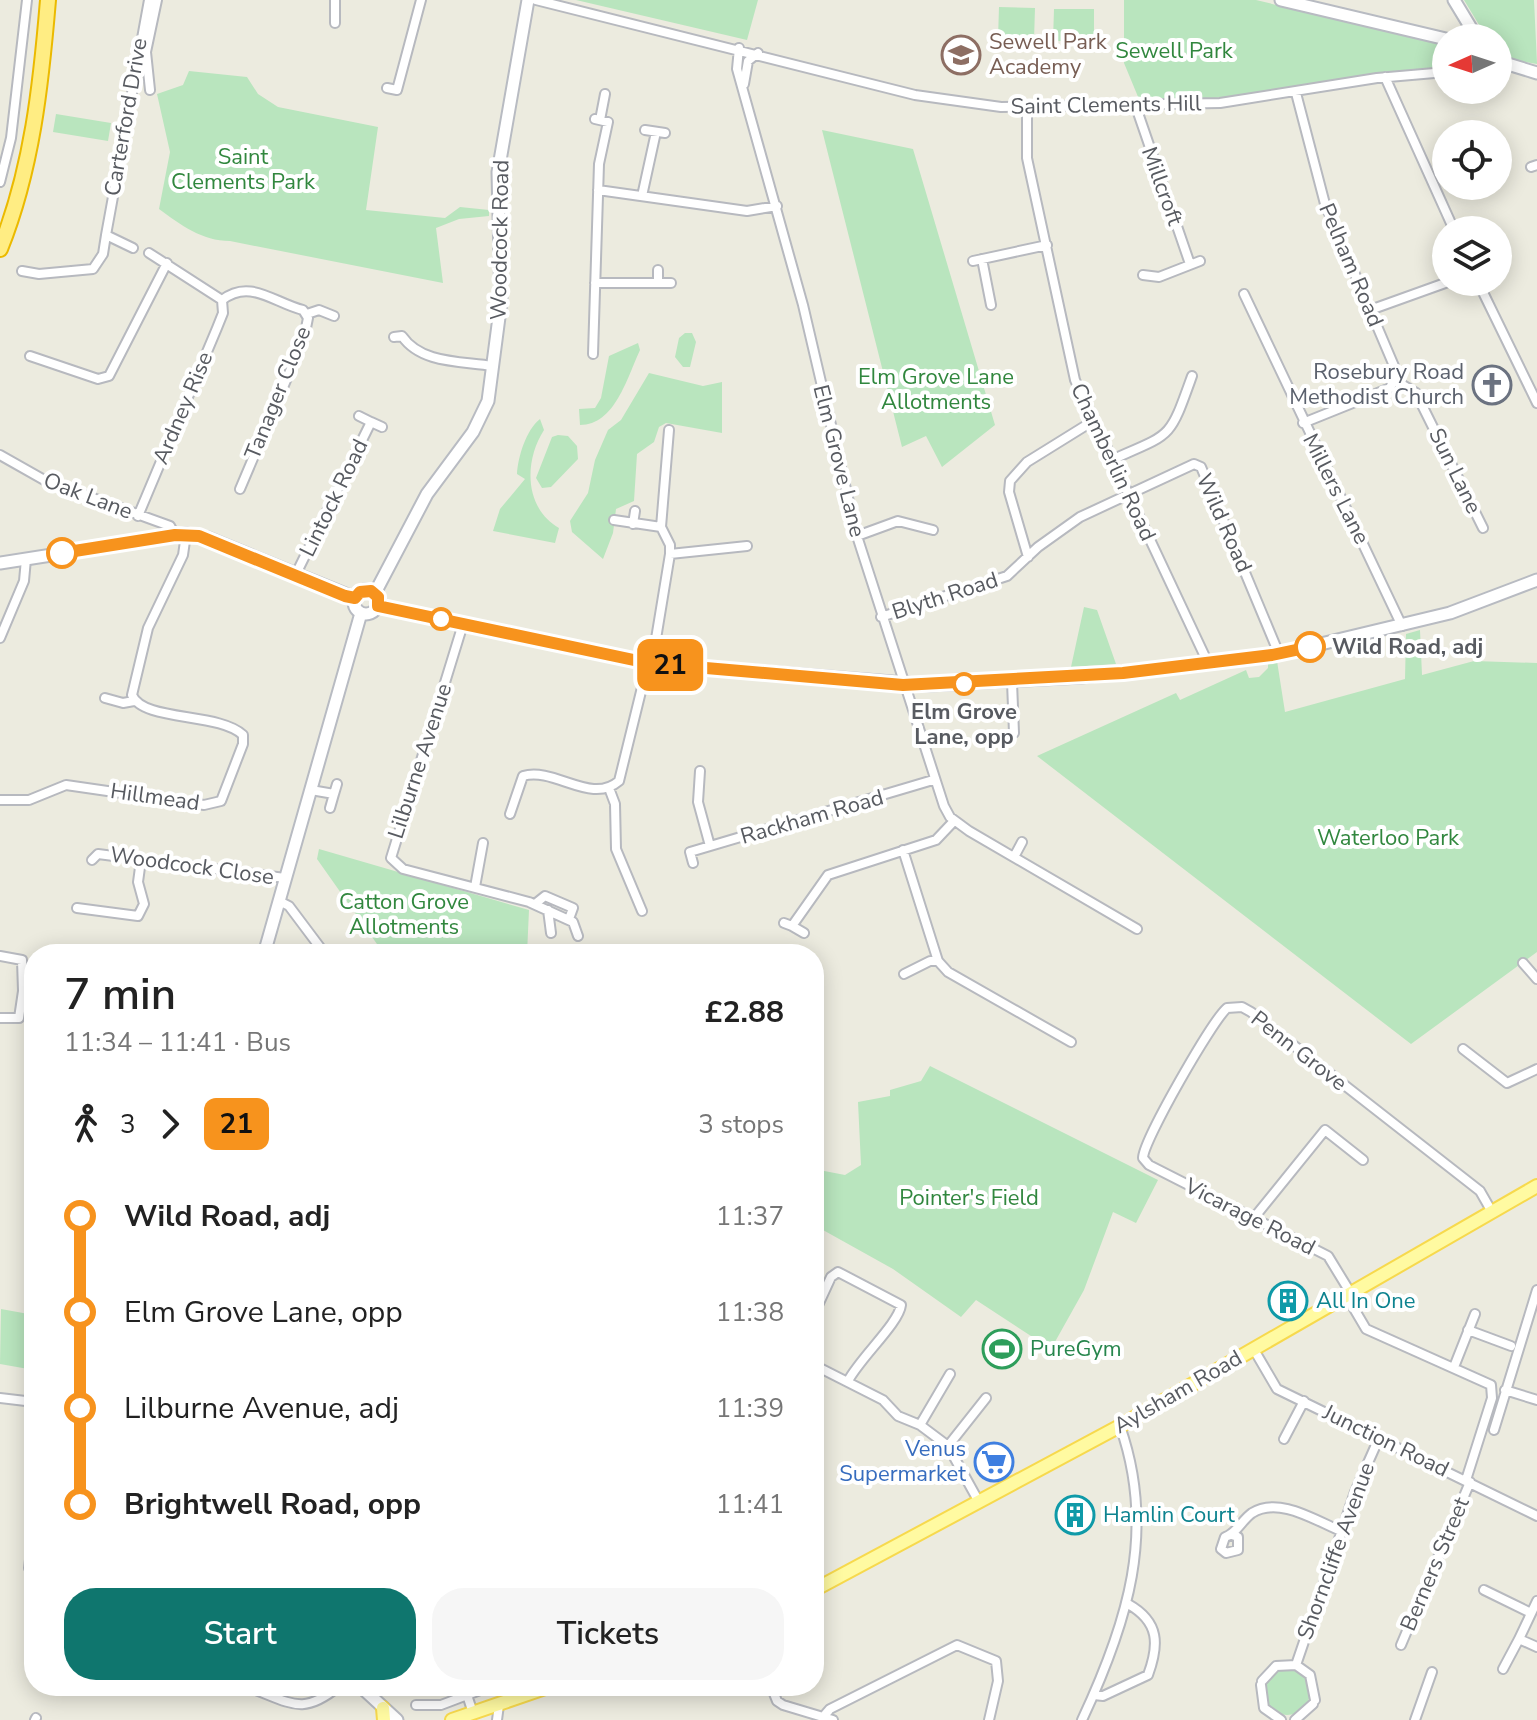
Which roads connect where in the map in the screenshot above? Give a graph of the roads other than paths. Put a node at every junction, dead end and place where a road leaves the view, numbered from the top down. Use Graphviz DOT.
graph roads {
  1 [pos="27,0"];
  2 [pos="48,0"];
  3 [pos="149,0"];
  4 [pos="157,0"];
  5 [pos="335,0"];
  6 [pos="421,0"];
  7 [pos="528,0"];
  8 [pos="536,0"];
  9 [pos="1281,0"];
  10 [pos="1454,0"];
  11 [pos="335,23"];
  12 [pos="1469,24"];
  13 [pos="1432,36"];
  14 [pos="739,48"];
  15 [pos="758,53"];
  16 [pos="1512,67"];
  17 [pos="1432,73"];
  18 [pos="1537,73"];
  19 [pos="1385,77"];
  20 [pos="387,88"];
  21 [pos="150,90"];
  22 [pos="744,93"];
  23 [pos="1296,93"];
  24 [pos="605,94"];
  25 [pos="1136,107"];
  26 [pos="1027,109"];
  27 [pos="645,130"];
  28 [pos="0,182"];
  29 [pos="598,190"];
  30 [pos="642,196"];
  31 [pos="777,206"];
  32 [pos="1448,216"];
  33 [pos="106,235"];
  34 [pos="1047,245"];
  35 [pos="133,248"];
  36 [pos="0,249"];
  37 [pos="149,253"];
  38 [pos="167,263"];
  39 [pos="658,270"];
  40 [pos="22,271"];
  41 [pos="1143,275"];
  42 [pos="595,283"];
  43 [pos="658,283"];
  44 [pos="671,283"];
  45 [pos="1432,288"];
  46 [pos="1244,294"];
  47 [pos="1485,296"];
  48 [pos="222,300"];
  49 [pos="991,305"];
  50 [pos="1370,310"];
  51 [pos="307,314"];
  52 [pos="334,316"];
  53 [pos="401,334"];
  54 [pos="593,354"];
  55 [pos="30,356"];
  56 [pos="492,366"];
  57 [pos="1192,376"];
  58 [pos="1396,381"];
  59 [pos="1537,403"];
  60 [pos="359,416"];
  61 [pos="1093,421"];
  62 [pos="371,422"];
  63 [pos="1303,423"];
  64 [pos="382,427"];
  65 [pos="669,430"];
  66 [pos="657,443"];
  67 [pos="669,443"];
  68 [pos="0,455"];
  69 [pos="1111,460"];
  70 [pos="236,468"];
  71 [pos="246,472"];
  72 [pos="240,489"];
  73 [pos="1127,495"];
  74 [pos="635,511"];
  75 [pos="138,516"];
  76 [pos="614,520"];
  77 [pos="633,524"];
  78 [pos="661,527"];
  79 [pos="1483,528"];
  80 [pos="933,530"];
  81 [pos="180,534"];
  82 [pos="857,536"];
  83 [pos="747,546"];
  84 [pos="729,548"];
  85 [pos="670,554"];
  86 [pos="1028,557"];
  87 [pos="730,558"];
  88 [pos="26,559"];
  89 [pos="0,563"];
  90 [pos="296,574"];
  91 [pos="1537,580"];
  92 [pos="375,593"];
  93 [pos="355,598"];
  94 [pos="378,606"];
  95 [pos="361,613"];
  96 [pos="881,617"];
  97 [pos="463,624"];
  98 [pos="1409,627"];
  99 [pos="0,638"];
  100 [pos="1279,654"];
  101 [pos="650,663"];
  102 [pos="1208,663"];
  103 [pos="1012,682"];
  104 [pos="903,685"];
  105 [pos="105,698"];
  106 [pos="134,701"];
  107 [pos="1014,733"];
  108 [pos="700,771"];
  109 [pos="933,780"];
  110 [pos="337,784"];
  111 [pos="609,788"];
  112 [pos="311,790"];
  113 [pos="334,794"];
  114 [pos="0,800"];
  115 [pos="330,808"];
  116 [pos="510,814"];
  117 [pos="954,821"];
  118 [pos="688,841"];
  119 [pos="1022,842"];
  120 [pos="483,843"];
  121 [pos="710,846"];
  122 [pos="903,850"];
  123 [pos="690,852"];
  124 [pos="95,853"];
  125 [pos="1014,857"];
  126 [pos="141,860"];
  127 [pos="693,863"];
  128 [pos="285,878"];
  129 [pos="475,887"];
  130 [pos="279,901"];
  131 [pos="535,904"];
  132 [pos="77,908"];
  133 [pos="548,910"];
  134 [pos="642,911"];
  135 [pos="569,919"];
  136 [pos="1137,929"];
  137 [pos="551,933"];
  138 [pos="804,933"];
  139 [pos="578,936"];
  140 [pos="267,944"];
  141 [pos="318,944"];
  142 [pos="0,956"];
  143 [pos="938,961"];
  144 [pos="1523,963"];
  145 [pos="904,974"];
  146 [pos="1537,979"];
  147 [pos="23,991"];
  148 [pos="0,1018"];
  149 [pos="1071,1042"];
  150 [pos="1463,1049"];
  151 [pos="1537,1069"];
  152 [pos="1143,1151"];
  153 [pos="1363,1160"];
  154 [pos="1537,1186"];
  155 [pos="1492,1212"];
  156 [pos="1253,1219"];
  157 [pos="1537,1290"];
  158 [pos="824,1292"];
  159 [pos="1348,1294"];
  160 [pos="1475,1314"];
  161 [pos="1468,1330"];
  162 [pos="1511,1346"];
  163 [pos="1253,1348"];
  164 [pos="1454,1367"];
  165 [pos="824,1370"];
  166 [pos="950,1374"];
  167 [pos="848,1381"];
  168 [pos="1505,1390"];
  169 [pos="0,1398"];
  170 [pos="986,1398"];
  171 [pos="1537,1400"];
  172 [pos="24,1401"];
  173 [pos="1304,1401"];
  174 [pos="920,1425"];
  175 [pos="1120,1426"];
  176 [pos="1494,1430"];
  177 [pos="1379,1438"];
  178 [pos="1284,1439"];
  179 [pos="948,1446"];
  180 [pos="1468,1481"];
  181 [pos="979,1502"];
  182 [pos="1537,1516"];
  183 [pos="1341,1531"];
  184 [pos="1232,1535"];
  185 [pos="824,1585"];
  186 [pos="1484,1590"];
  187 [pos="1537,1601"];
  188 [pos="1128,1604"];
  189 [pos="1531,1613"];
  190 [pos="1519,1639"];
  191 [pos="1401,1645"];
  192 [pos="1537,1647"];
  193 [pos="1296,1665"];
  194 [pos="1503,1669"];
  195 [pos="1432,1672"];
  196 [pos="1094,1695"];
  197 [pos="272,1696"];
  198 [pos="323,1696"];
  199 [pos="369,1696"];
  200 [pos="457,1696"];
  201 [pos="468,1696"];
  202 [pos="524,1696"];
  203 [pos="777,1696"];
  204 [pos="416,1705"];
  205 [pos="499,1705"];
  206 [pos="473,1713"];
  207 [pos="384,1714"];
  208 [pos="828,1718"];
  209 [pos="397,1720"];
  210 [pos="452,1720"];
  211 [pos="497,1720"];
  212 [pos="989,1720"];
  213 [pos="1082,1720"];
  214 [pos="1277,1720"];
  215 [pos="1295,1720"];
  216 [pos="1415,1720"];
  1 -- 28 [label="street"];
  2 -- 36 [label="highway"];
  3 -- 33 [label="street, Carterford Drive"];
  4 -- 21 [label="street"];
  5 -- 11 [label="street"];
  6 -- 20 [label="street"];
  7 -- 56 [label="street, Woodcock Road"];
  8 -- 14 [label="street, Saint Clements Hill"];
  9 -- 13 [label="street"];
  10 -- 12 [label="street"];
  14 -- 15 [label="street, Saint Clements Hill"];
  14 -- 22 [label="street, Elm Grove Lane"];
  15 -- 22 [label="street"];
  15 -- 26 [label="street, Saint Clements Hill"];
  16 -- 18 [label="street"];
  17 -- 19 [label="street, Saint Clements Hill"];
  19 -- 23 [label="street, Saint Clements Hill"];
  19 -- 32 [label="street"];
  22 -- 31 [label="street, Elm Grove Lane"];
  23 -- 25 [label="street, Saint Clements Hill"];
  23 -- 50 [label="street, Pelham Road"];
  24 -- 29 [label="street"];
  25 -- 26 [label="street, Saint Clements Hill"];
  25 -- 41 [label="street, Millcroft"];
  26 -- 34 [label="street, Chamberlin Road"];
  27 -- 30 [label="street"];
  29 -- 30 [label="street"];
  29 -- 42 [label="street"];
  30 -- 31 [label="street"];
  31 -- 82 [label="street, Elm Grove Lane"];
  33 -- 35 [label="street"];
  33 -- 40 [label="street, Carterford Drive"];
  34 -- 49 [label="street"];
  34 -- 61 [label="street, Chamberlin Road"];
  37 -- 38 [label="street"];
  38 -- 48 [label="street"];
  38 -- 55 [label="street"];
  39 -- 43 [label="street"];
  42 -- 43 [label="street"];
  42 -- 54 [label="street"];
  43 -- 44 [label="street"];
  45 -- 50 [label="street"];
  46 -- 63 [label="street, Millers Lane"];
  47 -- 59 [label="street"];
  48 -- 51 [label="street, Tanager Close"];
  48 -- 75 [label="street, Ardney Rise"];
  50 -- 58 [label="street, Pelham Road"];
  51 -- 52 [label="street, Tanager Close"];
  51 -- 71 [label="street, Tanager Close"];
  53 -- 56 [label="street"];
  56 -- 92 [label="street, Woodcock Road"];
  57 -- 69 [label="street"];
  58 -- 63 [label="street"];
  58 -- 79 [label="street, Sun Lane"];
  60 -- 62 [label="street, Lintock Road"];
  61 -- 69 [label="street, Chamberlin Road"];
  61 -- 86 [label="street"];
  62 -- 64 [label="street, Lintock Road"];
  62 -- 90 [label="street, Lintock Road"];
  63 -- 98 [label="street, Millers Lane"];
  65 -- 67 [label="street"];
  66 -- 67 [label="street"];
  67 -- 78 [label="street"];
  68 -- 75 [label="street, Oak Lane"];
  69 -- 73 [label="street, Chamberlin Road"];
  70 -- 71 [label="street, Tanager Close"];
  71 -- 72 [label="street, Tanager Close"];
  73 -- 86 [label="street, Blyth Road"];
  73 -- 100 [label="street, Wild Road"];
  73 -- 102 [label="street, Chamberlin Road"];
  74 -- 77 [label="street"];
  75 -- 81 [label="street, Oak Lane"];
  76 -- 77 [label="street"];
  77 -- 78 [label="street"];
  78 -- 85 [label="street"];
  80 -- 82 [label="street"];
  81 -- 88 [label="street"];
  81 -- 90 [label="street"];
  81 -- 106 [label="street"];
  82 -- 96 [label="street, Elm Grove Lane"];
  83 -- 84 [label="street"];
  84 -- 85 [label="street"];
  84 -- 87 [label="street"];
  85 -- 101 [label="street"];
  86 -- 96 [label="street, Blyth Road"];
  88 -- 89 [label="street"];
  88 -- 99 [label="street"];
  90 -- 93 [label="street"];
  91 -- 98 [label="street"];
  92 -- 93 [label="street"];
  92 -- 94 [label="street"];
  93 -- 95 [label="street"];
  94 -- 95 [label="street"];
  94 -- 97 [label="street"];
  95 -- 112 [label="street"];
  96 -- 104 [label="street, Elm Grove Lane"];
  97 -- 101 [label="street"];
  97 -- 129 [label="street, Lilburne Avenue"];
  98 -- 100 [label="street"];
  100 -- 102 [label="street"];
  101 -- 104 [label="street"];
  101 -- 111 [label="street"];
  102 -- 103 [label="street"];
  103 -- 104 [label="street"];
  103 -- 107 [label="street"];
  104 -- 109 [label="street, Elm Grove Lane"];
  105 -- 106 [label="street, Hillmead"];
  106 -- 114 [label="street, Hillmead"];
  108 -- 121 [label="street"];
  109 -- 117 [label="street, Elm Grove Lane"];
  109 -- 121 [label="street, Rackham Road"];
  110 -- 113 [label="street"];
  111 -- 116 [label="street"];
  111 -- 134 [label="street"];
  112 -- 113 [label="street"];
  112 -- 128 [label="street"];
  113 -- 115 [label="street"];
  117 -- 122 [label="street"];
  117 -- 125 [label="street"];
  118 -- 123 [label="street"];
  119 -- 125 [label="street"];
  120 -- 129 [label="street"];
  121 -- 123 [label="street, Rackham Road"];
  122 -- 138 [label="street"];
  122 -- 143 [label="street"];
  123 -- 127 [label="street"];
  124 -- 126 [label="street, Woodcock Close"];
  125 -- 136 [label="street"];
  126 -- 128 [label="street, Woodcock Close"];
  126 -- 132 [label="street"];
  128 -- 130 [label="street"];
  129 -- 131 [label="street, Lilburne Avenue"];
  130 -- 140 [label="street"];
  130 -- 141 [label="street"];
  131 -- 133 [label="street, Lilburne Avenue"];
  131 -- 135 [label="street"];
  133 -- 135 [label="street, Lilburne Avenue"];
  133 -- 137 [label="street"];
  135 -- 139 [label="street"];
  142 -- 147 [label="street"];
  143 -- 145 [label="street"];
  143 -- 149 [label="street"];
  144 -- 146 [label="street"];
  147 -- 148 [label="street"];
  150 -- 151 [label="street"];
  152 -- 155 [label="street, Penn Grove"];
  152 -- 156 [label="street, Vicarage Road"];
  153 -- 156 [label="street"];
  154 -- 155 [label="main road, Aylsham Road"];
  155 -- 159 [label="main road, Aylsham Road"];
  156 -- 159 [label="street, Vicarage Road"];
  157 -- 168 [label="street"];
  158 -- 167 [label="street"];
  159 -- 163 [label="main road, Aylsham Road"];
  159 -- 164 [label="street, Berners Street"];
  160 -- 161 [label="street"];
  161 -- 162 [label="street"];
  161 -- 164 [label="street"];
  163 -- 173 [label="street, Junction Road"];
  163 -- 175 [label="main road, Aylsham Road"];
  164 -- 180 [label="street, Berners Street"];
  165 -- 167 [label="street"];
  166 -- 174 [label="street"];
  167 -- 174 [label="street"];
  168 -- 171 [label="street"];
  168 -- 176 [label="street"];
  169 -- 172 [label="street"];
  170 -- 179 [label="street"];
  173 -- 177 [label="street, Junction Road"];
  173 -- 178 [label="street"];
  174 -- 179 [label="street"];
  175 -- 181 [label="main road, Aylsham Road"];
  175 -- 188 [label="street"];
  177 -- 180 [label="street, Junction Road"];
  177 -- 183 [label="street, Shorncliffe Avenue"];
  179 -- 181 [label="street"];
  180 -- 182 [label="street, Junction Road"];
  180 -- 191 [label="street, Berners Street"];
  181 -- 185 [label="main road, Aylsham Road"];
  183 -- 184 [label="street"];
  183 -- 193 [label="street, Shorncliffe Avenue"];
  186 -- 189 [label="street"];
  187 -- 189 [label="street"];
  188 -- 196 [label="street"];
  188 -- 196 [label="street"];
  189 -- 190 [label="street"];
  190 -- 192 [label="street"];
  190 -- 194 [label="street"];
  193 -- 214 [label="street, Shorncliffe Avenue"];
  193 -- 215 [label="street, Shorncliffe Avenue"];
  195 -- 216 [label="street"];
  196 -- 213 [label="street"];
  197 -- 198 [label="street"];
  199 -- 207 [label="street"];
  200 -- 204 [label="street"];
  201 -- 206 [label="street"];
  202 -- 205 [label="main road"];
  203 -- 208 [label="street"];
  205 -- 206 [label="main road"];
  205 -- 211 [label="street"];
  206 -- 210 [label="main road"];
  207 -- 209 [label="street"];
  208 -- 212 [label="street"];
}
